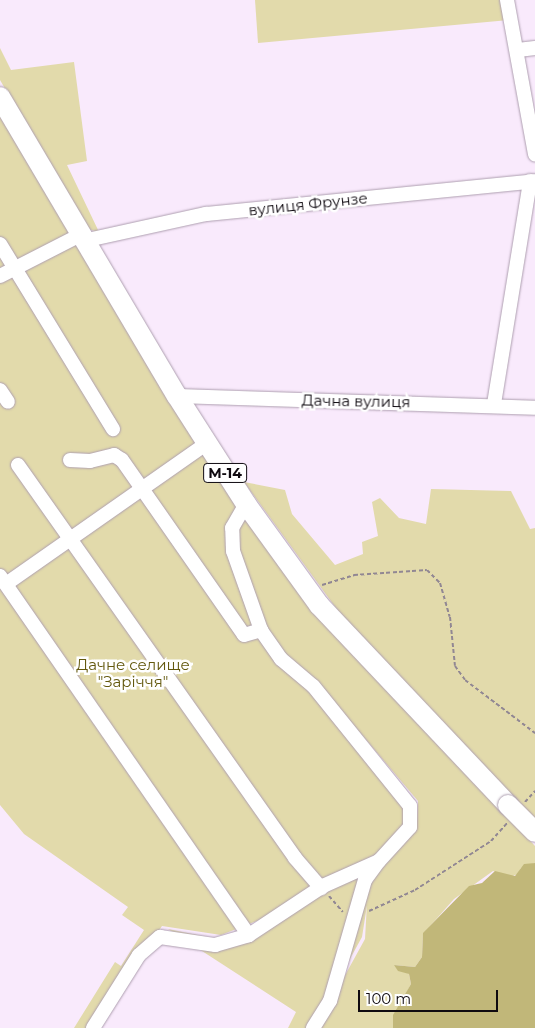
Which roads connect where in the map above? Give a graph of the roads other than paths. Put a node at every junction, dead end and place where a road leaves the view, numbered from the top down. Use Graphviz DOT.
graph roads {
  1 [pos="507,0"];
  2 [pos="535,48"];
  3 [pos="518,50"];
  4 [pos="0,98"];
  5 [pos="535,154"];
  6 [pos="533,181"];
  7 [pos="82,238"];
  8 [pos="0,244"];
  9 [pos="16,270"];
  10 [pos="0,276"];
  11 [pos="177,396"];
  12 [pos="494,404"];
  13 [pos="535,408"];
  14 [pos="113,429"];
  15 [pos="206,444"];
  16 [pos="70,460"];
  17 [pos="18,465"];
  18 [pos="142,491"];
  19 [pos="246,504"];
  20 [pos="70,539"];
  21 [pos="3,580"];
  22 [pos="261,630"];
  23 [pos="535,832"];
  24 [pos="379,861"];
  25 [pos="322,887"];
  26 [pos="249,935"];
  27 [pos="93,1028"];
  28 [pos="312,1028"];
  1 -- 3 [label="street"];
  2 -- 3 [label="street"];
  3 -- 5 [label="street"];
  4 -- 7 [label="highway, М-14"];
  6 -- 7 [label="street, вулиця Фрунзе"];
  6 -- 12 [label="street"];
  7 -- 9 [label="street, вулиця Фрунзе"];
  7 -- 11 [label="highway, М-14"];
  8 -- 9 [label="street"];
  9 -- 10 [label="street, вулиця Фрунзе"];
  9 -- 14 [label="street"];
  11 -- 12 [label="street, Дачна вулиця"];
  11 -- 15 [label="highway, М-14"];
  12 -- 13 [label="street, Дачна вулиця"];
  15 -- 18 [label="street"];
  15 -- 19 [label="highway, М-14"];
  16 -- 18 [label="street"];
  17 -- 20 [label="street"];
  18 -- 20 [label="street"];
  18 -- 22 [label="street"];
  19 -- 22 [label="street"];
  19 -- 23 [label="highway, М-14, bridge"];
  20 -- 21 [label="street"];
  20 -- 25 [label="street"];
  21 -- 26 [label="street"];
  22 -- 24 [label="street"];
  24 -- 25 [label="street"];
  24 -- 28 [label="street"];
  25 -- 26 [label="street"];
  26 -- 27 [label="street"];
}
